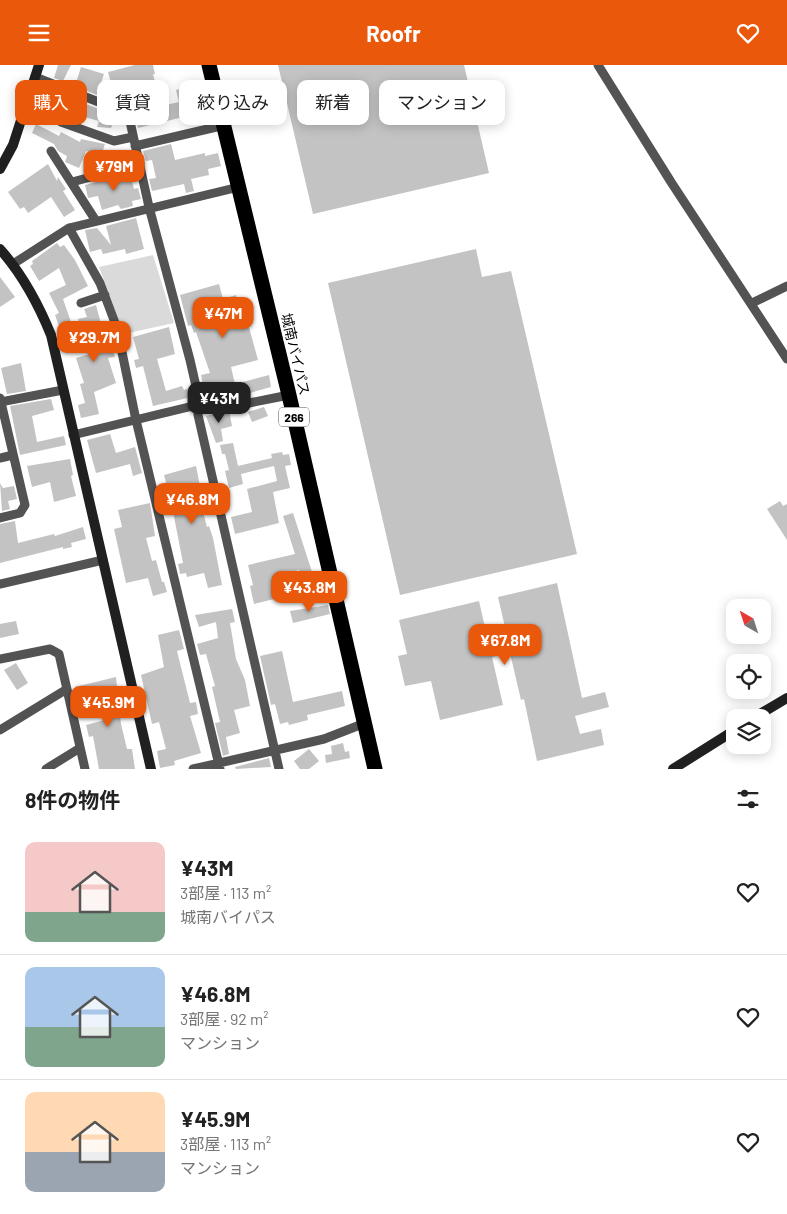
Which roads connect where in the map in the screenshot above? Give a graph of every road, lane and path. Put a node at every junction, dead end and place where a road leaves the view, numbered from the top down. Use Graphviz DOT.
graph roads {
  1 [pos="39,65"];
  2 [pos="209,65"];
  3 [pos="598,65"];
  4 [pos="36,77"];
  5 [pos="213,80"];
  6 [pos="69,125"];
  7 [pos="225,125"];
  8 [pos="134,141"];
  9 [pos="52,151"];
  10 [pos="140,165"];
  11 [pos="0,168"];
  12 [pos="72,182"];
  13 [pos="239,187"];
  14 [pos="149,207"];
  15 [pos="96,221"];
  16 [pos="69,228"];
  17 [pos="0,249"];
  18 [pos="13,264"];
  19 [pos="787,286"];
  20 [pos="105,295"];
  21 [pos="81,303"];
  22 [pos="752,303"];
  23 [pos="787,359"];
  24 [pos="63,390"];
  25 [pos="289,395"];
  26 [pos="0,401"];
  27 [pos="197,405"];
  28 [pos="136,420"];
  29 [pos="73,435"];
  30 [pos="13,455"];
  31 [pos="0,458"];
  32 [pos="0,518"];
  33 [pos="103,560"];
  34 [pos="0,584"];
  35 [pos="0,659"];
  36 [pos="66,689"];
  37 [pos="787,698"];
  38 [pos="768,709"];
  39 [pos="365,723"];
  40 [pos="0,730"];
  41 [pos="726,736"];
  42 [pos="80,748"];
  43 [pos="274,749"];
  44 [pos="219,766"];
  45 [pos="46,769"];
  46 [pos="85,769"];
  47 [pos="151,769"];
  48 [pos="193,769"];
  49 [pos="279,769"];
  50 [pos="375,769"];
  51 [pos="673,769"];
  1 -- 4 [label="street"];
  2 -- 5 [label="highway, 城南バイパス / 266"];
  3 -- 22 [label="street"];
  4 -- 8 [label="street"];
  4 -- 11 [label="street"];
  6 -- 8 [label="street"];
  7 -- 8 [label="street"];
  7 -- 13 [label="highway, 城南バイパス / 266"];
  8 -- 10 [label="street"];
  9 -- 12 [label="street"];
  10 -- 12 [label="street"];
  10 -- 14 [label="street"];
  12 -- 15 [label="street"];
  13 -- 14 [label="street"];
  13 -- 25 [label="highway, 城南バイパス / 266"];
  14 -- 15 [label="street"];
  14 -- 27 [label="street"];
  15 -- 16 [label="street"];
  16 -- 18 [label="street"];
  16 -- 20 [label="street"];
  17 -- 18 [label="street"];
  18 -- 24 [label="street"];
  19 -- 22 [label="street"];
  20 -- 21 [label="street"];
  20 -- 28 [label="street"];
  22 -- 23 [label="street"];
  24 -- 26 [label="street"];
  24 -- 29 [label="street"];
  25 -- 27 [label="street"];
  25 -- 39 [label="highway, 城南バイパス / 266"];
  26 -- 30 [label="street"];
  27 -- 28 [label="street"];
  27 -- 43 [label="street"];
  28 -- 29 [label="street"];
  28 -- 44 [label="street"];
  29 -- 33 [label="street"];
  30 -- 31 [label="street"];
  30 -- 32 [label="street"];
  33 -- 34 [label="street"];
  33 -- 47 [label="street"];
  35 -- 36 [label="street"];
  36 -- 40 [label="street"];
  36 -- 42 [label="street"];
  37 -- 38 [label="street"];
  39 -- 43 [label="street"];
  39 -- 50 [label="highway, 城南バイパス / 266"];
  41 -- 51 [label="street"];
  42 -- 45 [label="street"];
  42 -- 46 [label="street"];
  43 -- 44 [label="street"];
  43 -- 49 [label="street"];
  44 -- 48 [label="street"];
}
